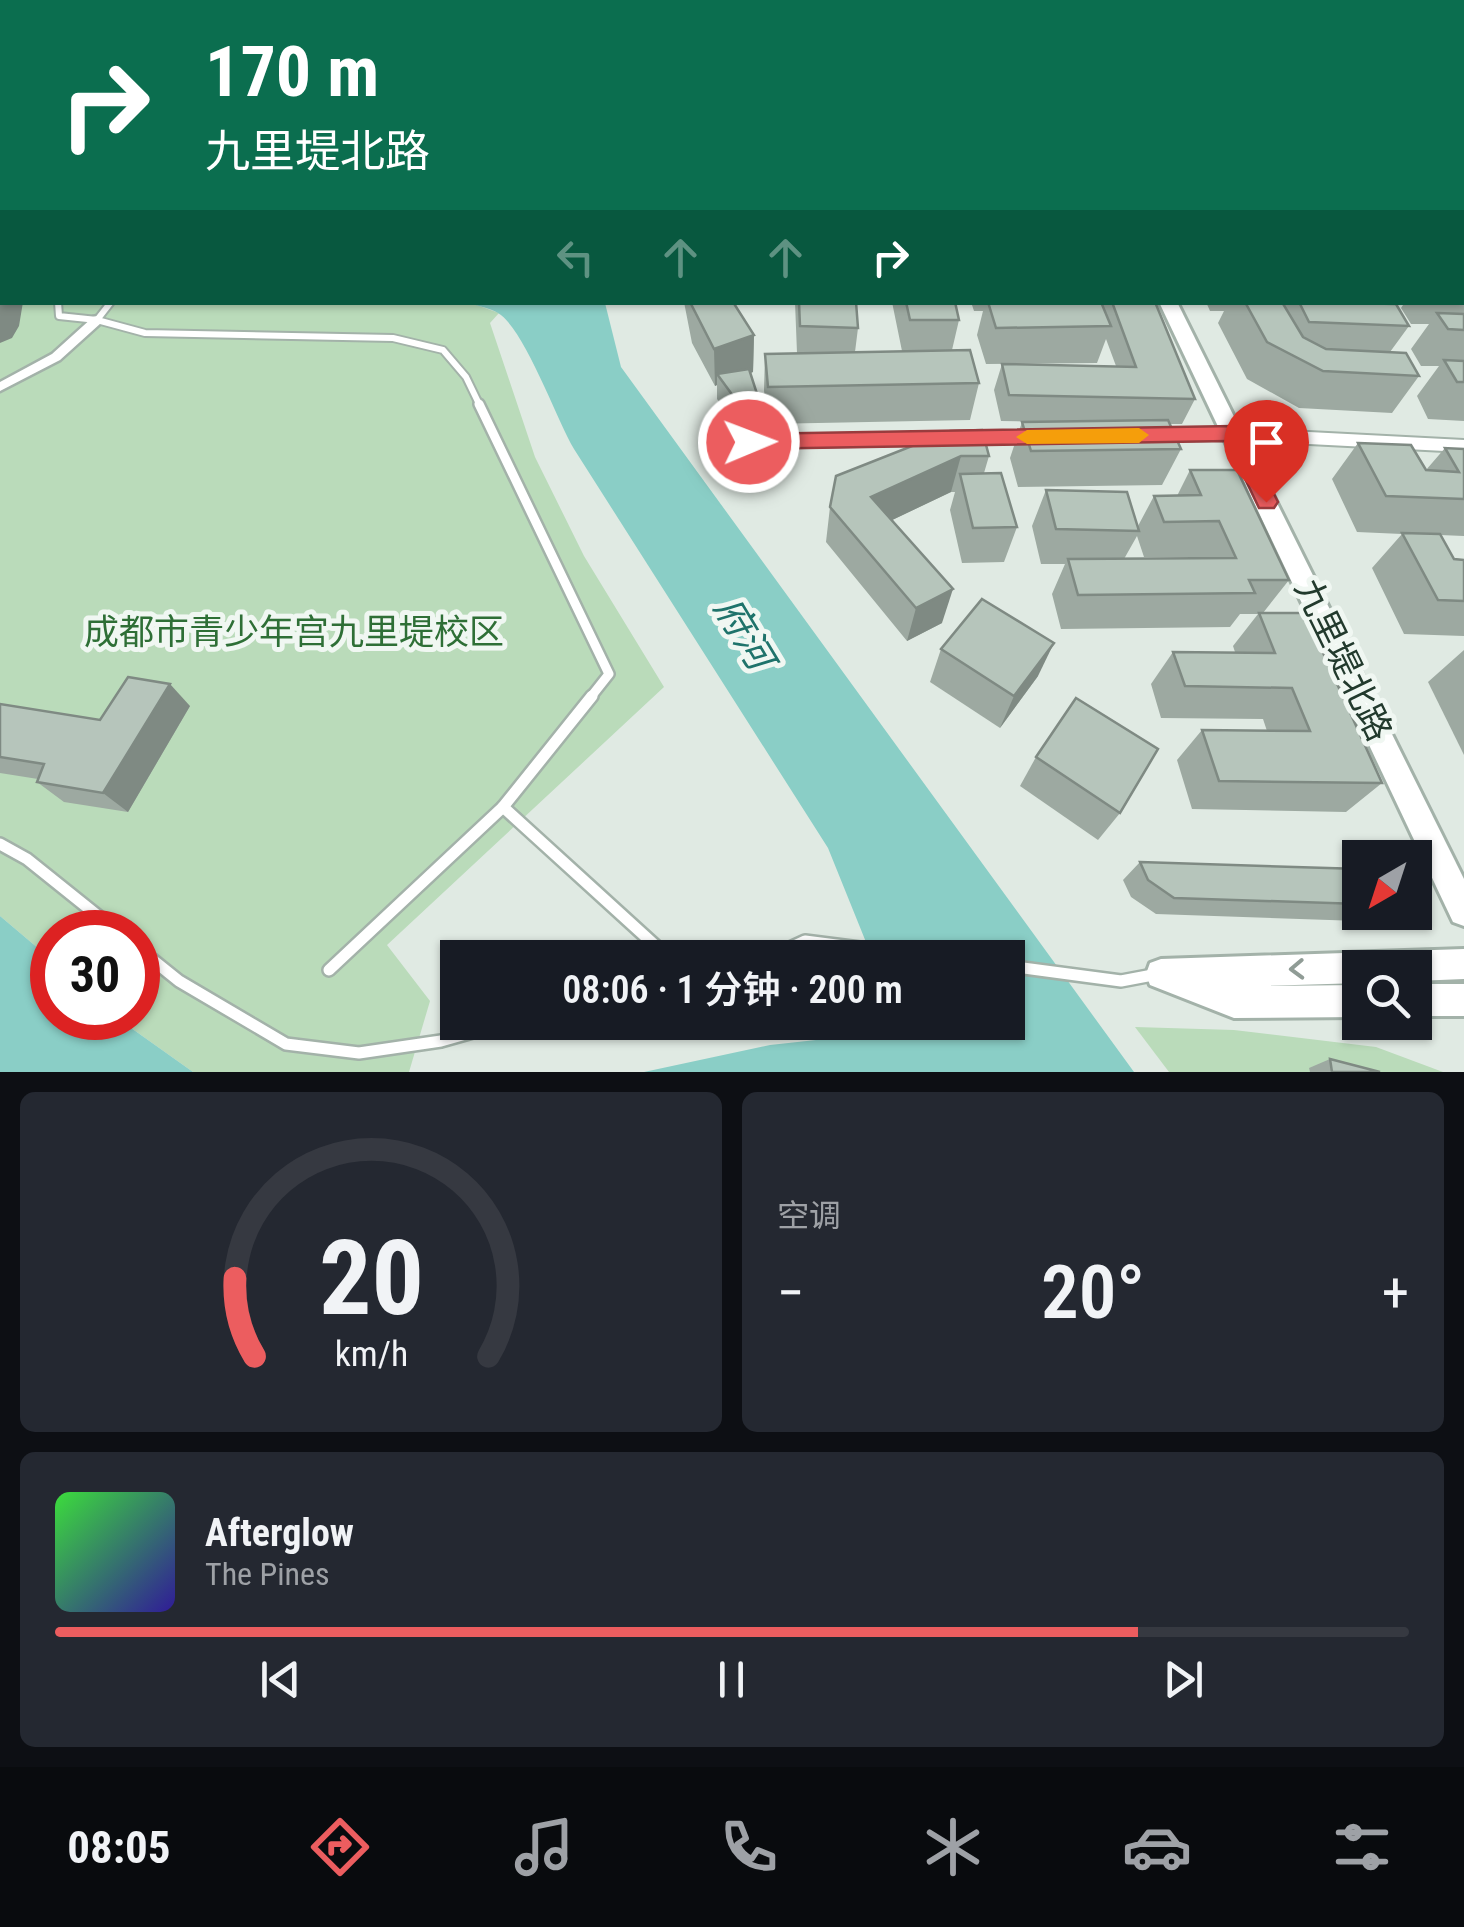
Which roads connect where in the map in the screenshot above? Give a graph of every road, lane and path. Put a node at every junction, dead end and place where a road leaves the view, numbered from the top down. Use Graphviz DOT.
graph roads {
  1 [pos="58,305"];
  2 [pos="108,305"];
  3 [pos="1170,305"];
  4 [pos="98,320"];
  5 [pos="0,387"];
  6 [pos="1234,434"];
  7 [pos="1132,435"];
  8 [pos="1056,436"];
  9 [pos="749,442"];
  10 [pos="1464,446"];
  11 [pos="503,807"];
  12 [pos="0,844"];
  13 [pos="91,910"];
  14 [pos="1464,911"];
  15 [pos="649,940"];
  16 [pos="1464,964"];
  17 [pos="160,966"];
  18 [pos="1025,968"];
  19 [pos="329,970"];
  20 [pos="1161,974"];
  21 [pos="1342,1000"];
  22 [pos="1432,1000"];
  23 [pos="1464,1000"];
  24 [pos="441,1040"];
  1 -- 4 [label="lane"];
  2 -- 4 [label="lane"];
  3 -- 6 [label="street, 九里堤北路"];
  4 -- 5 [label="street"];
  4 -- 11 [label="lane"];
  6 -- 7 [label="street"];
  6 -- 10 [label="street"];
  6 -- 14 [label="street, 九里堤北路"];
  8 -- 9 [label="street"];
  11 -- 15 [label="lane"];
  11 -- 19 [label="lane"];
  12 -- 13 [label="lane"];
  16 -- 20 [label="street, one-way"];
  17 -- 24 [label="lane"];
  18 -- 20 [label="lane"];
  20 -- 21 [label="street"];
  22 -- 23 [label="street"];
}
